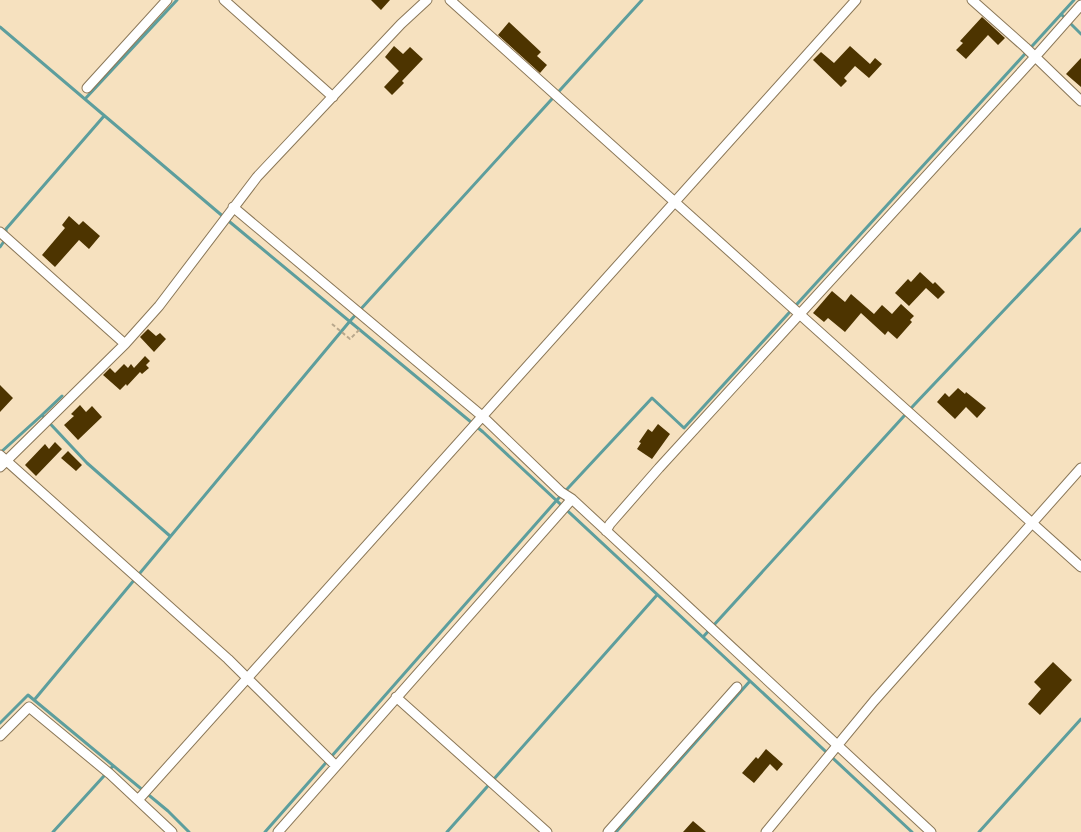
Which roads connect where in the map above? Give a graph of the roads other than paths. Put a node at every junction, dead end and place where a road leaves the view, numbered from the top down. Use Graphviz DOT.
graph roads {
  1 [pos="167,0"];
  2 [pos="224,0"];
  3 [pos="427,0"];
  4 [pos="450,0"];
  5 [pos="856,0"];
  6 [pos="972,0"];
  7 [pos="1081,5"];
  8 [pos="1031,52"];
  9 [pos="87,88"];
  10 [pos="333,97"];
  11 [pos="1081,101"];
  12 [pos="675,201"];
  13 [pos="228,214"];
  14 [pos="3,236"];
  15 [pos="796,311"];
  16 [pos="125,344"];
  17 [pos="476,422"];
  18 [pos="2,459"];
  19 [pos="1081,468"];
  20 [pos="566,501"];
  21 [pos="1032,522"];
  22 [pos="606,531"];
  23 [pos="1081,566"];
  24 [pos="246,678"];
  25 [pos="737,687"];
  26 [pos="396,697"];
  27 [pos="0,736"];
  28 [pos="832,750"];
  29 [pos="331,761"];
  30 [pos="142,794"];
  31 [pos="172,832"];
  32 [pos="278,832"];
  33 [pos="547,832"];
  34 [pos="608,832"];
  35 [pos="766,832"];
  36 [pos="932,832"];
  1 -- 9 [label="street"];
  2 -- 10 [label="street"];
  3 -- 10 [label="street"];
  4 -- 12 [label="street"];
  5 -- 12 [label="street"];
  6 -- 8 [label="street"];
  7 -- 8 [label="street"];
  8 -- 11 [label="street"];
  8 -- 15 [label="street"];
  10 -- 13 [label="street"];
  12 -- 15 [label="street"];
  12 -- 17 [label="street"];
  13 -- 16 [label="street"];
  13 -- 17 [label="street"];
  14 -- 16 [label="street"];
  15 -- 21 [label="street"];
  15 -- 22 [label="street"];
  16 -- 18 [label="street"];
  17 -- 20 [label="street"];
  17 -- 24 [label="street"];
  18 -- 24 [label="street"];
  19 -- 21 [label="street"];
  20 -- 22 [label="street"];
  20 -- 26 [label="street"];
  21 -- 23 [label="street"];
  21 -- 28 [label="street"];
  22 -- 28 [label="street"];
  24 -- 29 [label="street"];
  24 -- 30 [label="street"];
  25 -- 34 [label="street"];
  26 -- 29 [label="street"];
  26 -- 33 [label="street"];
  27 -- 30 [label="street"];
  28 -- 35 [label="street"];
  28 -- 36 [label="street"];
  29 -- 32 [label="street"];
  30 -- 31 [label="street"];
}
